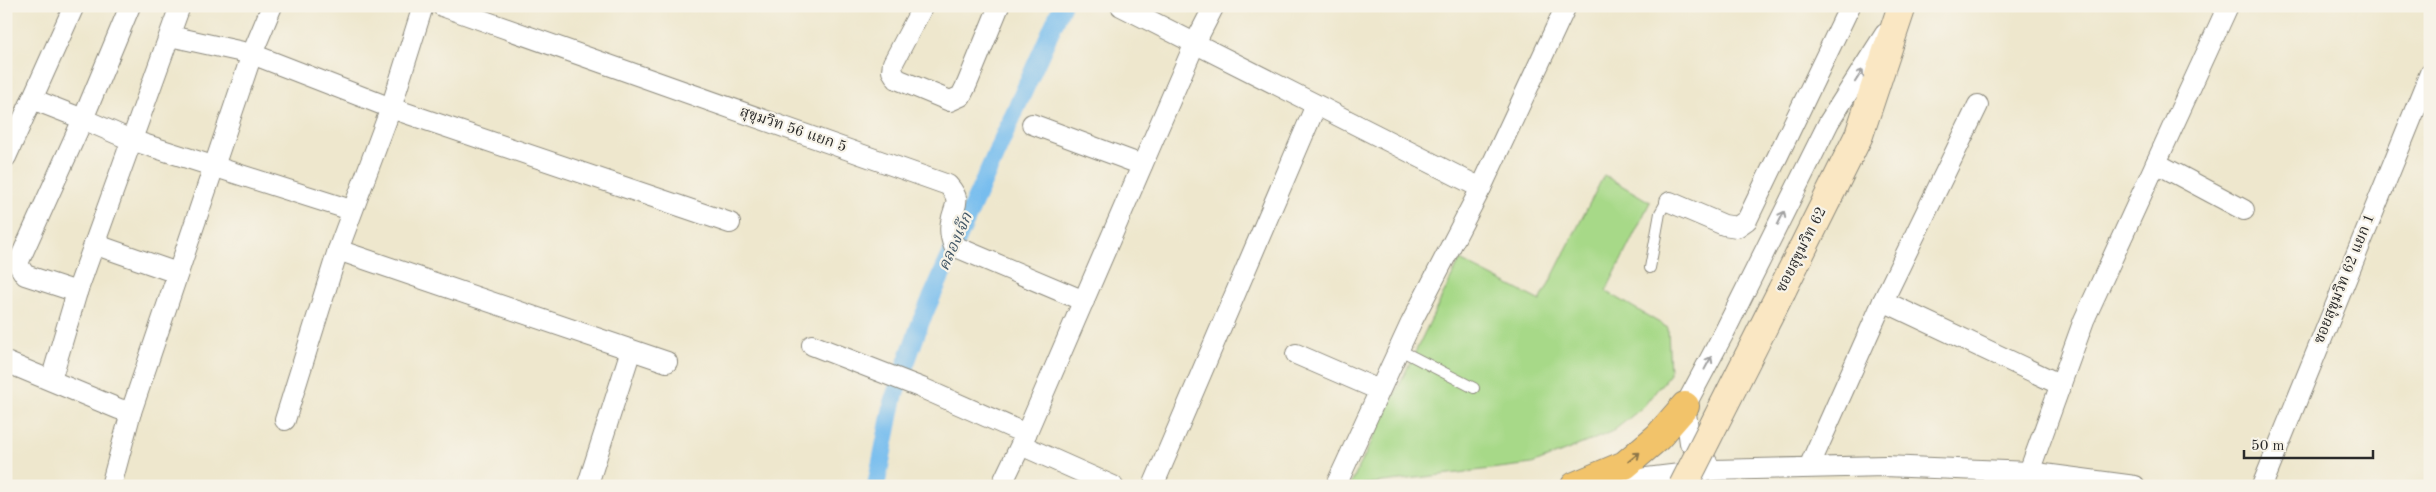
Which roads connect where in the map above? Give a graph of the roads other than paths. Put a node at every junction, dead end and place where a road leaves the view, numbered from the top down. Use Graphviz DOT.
graph roads {
  1 [pos="74,6"];
  2 [pos="130,6"];
  3 [pos="180,6"];
  4 [pos="272,6"];
  5 [pos="423,6"];
  6 [pos="442,6"];
  7 [pos="922,6"];
  8 [pos="999,6"];
  9 [pos="1121,6"];
  10 [pos="1214,6"];
  11 [pos="1566,6"];
  12 [pos="1850,6"];
  13 [pos="2228,6"];
  14 [pos="1901,9"];
  15 [pos="170,36"];
  16 [pos="1195,43"];
  17 [pos="252,54"];
  18 [pos="2430,73"];
  19 [pos="32,99"];
  20 [pos="1316,105"];
  21 [pos="1978,105"];
  22 [pos="391,108"];
  23 [pos="83,118"];
  24 [pos="1032,124"];
  25 [pos="131,140"];
  26 [pos="6,157"];
  27 [pos="2156,163"];
  28 [pos="1142,165"];
  29 [pos="214,167"];
  30 [pos="1481,188"];
  31 [pos="1670,202"];
  32 [pos="351,210"];
  33 [pos="2244,210"];
  34 [pos="730,223"];
  35 [pos="94,244"];
  36 [pos="338,250"];
  37 [pos="1650,268"];
  38 [pos="177,273"];
  39 [pos="77,292"];
  40 [pos="1084,301"];
  41 [pos="1883,301"];
  42 [pos="812,345"];
  43 [pos="631,350"];
  44 [pos="1398,350"];
  45 [pos="1296,354"];
  46 [pos="6,362"];
  47 [pos="667,362"];
  48 [pos="51,380"];
  49 [pos="2061,385"];
  50 [pos="1474,388"];
  51 [pos="1379,390"];
  52 [pos="1685,406"];
  53 [pos="131,412"];
  54 [pos="285,420"];
  55 [pos="1023,440"];
  56 [pos="1809,467"];
  57 [pos="1713,470"];
  58 [pos="2029,472"];
  59 [pos="1337,483"];
  60 [pos="588,484"];
  61 [pos="111,486"];
  62 [pos="1000,486"];
  63 [pos="1113,486"];
  64 [pos="1153,486"];
  65 [pos="1575,486"];
  66 [pos="1582,486"];
  67 [pos="1683,486"];
  68 [pos="2135,486"];
  69 [pos="2262,486"];
  1 -- 19 [label="street"];
  2 -- 23 [label="street"];
  3 -- 15 [label="street"];
  4 -- 17 [label="street"];
  5 -- 22 [label="street"];
  6 -- 40 [label="street, สุขุมวิท 56 แยก 5"];
  7 -- 8 [label="street"];
  9 -- 16 [label="street"];
  10 -- 16 [label="street"];
  11 -- 30 [label="street"];
  12 -- 31 [label="street"];
  13 -- 27 [label="street"];
  52 -- 14 [label="street, one-way"];
  14 -- 67 [label="street, ซอยสุขุมวิท 62, bridge"];
  15 -- 17 [label="street"];
  15 -- 25 [label="street"];
  16 -- 20 [label="street"];
  16 -- 28 [label="street"];
  17 -- 22 [label="street"];
  17 -- 29 [label="street"];
  18 -- 69 [label="street, ซอยสุขุมวิท 62 แยก 1"];
  19 -- 23 [label="street"];
  19 -- 26 [label="street"];
  20 -- 30 [label="street"];
  20 -- 64 [label="street"];
  21 -- 41 [label="street"];
  22 -- 32 [label="street"];
  22 -- 34 [label="street"];
  23 -- 25 [label="street"];
  23 -- 39 [label="street"];
  24 -- 28 [label="street"];
  25 -- 29 [label="street"];
  25 -- 35 [label="street"];
  27 -- 33 [label="street"];
  27 -- 49 [label="street"];
  28 -- 40 [label="street"];
  29 -- 32 [label="street"];
  29 -- 38 [label="street"];
  30 -- 44 [label="street"];
  31 -- 37 [label="lane"];
  32 -- 36 [label="street"];
  35 -- 38 [label="street"];
  35 -- 39 [label="street"];
  36 -- 43 [label="street"];
  36 -- 54 [label="street"];
  38 -- 53 [label="street"];
  39 -- 48 [label="street"];
  40 -- 55 [label="street"];
  41 -- 49 [label="street"];
  41 -- 56 [label="street"];
  42 -- 55 [label="street"];
  43 -- 47 [label="street"];
  43 -- 60 [label="street"];
  44 -- 50 [label="lane"];
  44 -- 51 [label="street"];
  45 -- 51 [label="street"];
  46 -- 48 [label="street"];
  48 -- 53 [label="street"];
  49 -- 58 [label="street"];
  51 -- 59 [label="street"];
  52 -- 57 [label="street"];
  65 -- 52 [label="highway, one-way"];
  53 -- 61 [label="street"];
  55 -- 62 [label="street"];
  55 -- 63 [label="street"];
  56 -- 57 [label="street"];
  56 -- 58 [label="street"];
  57 -- 66 [label="street"];
  58 -- 68 [label="street"];
}
